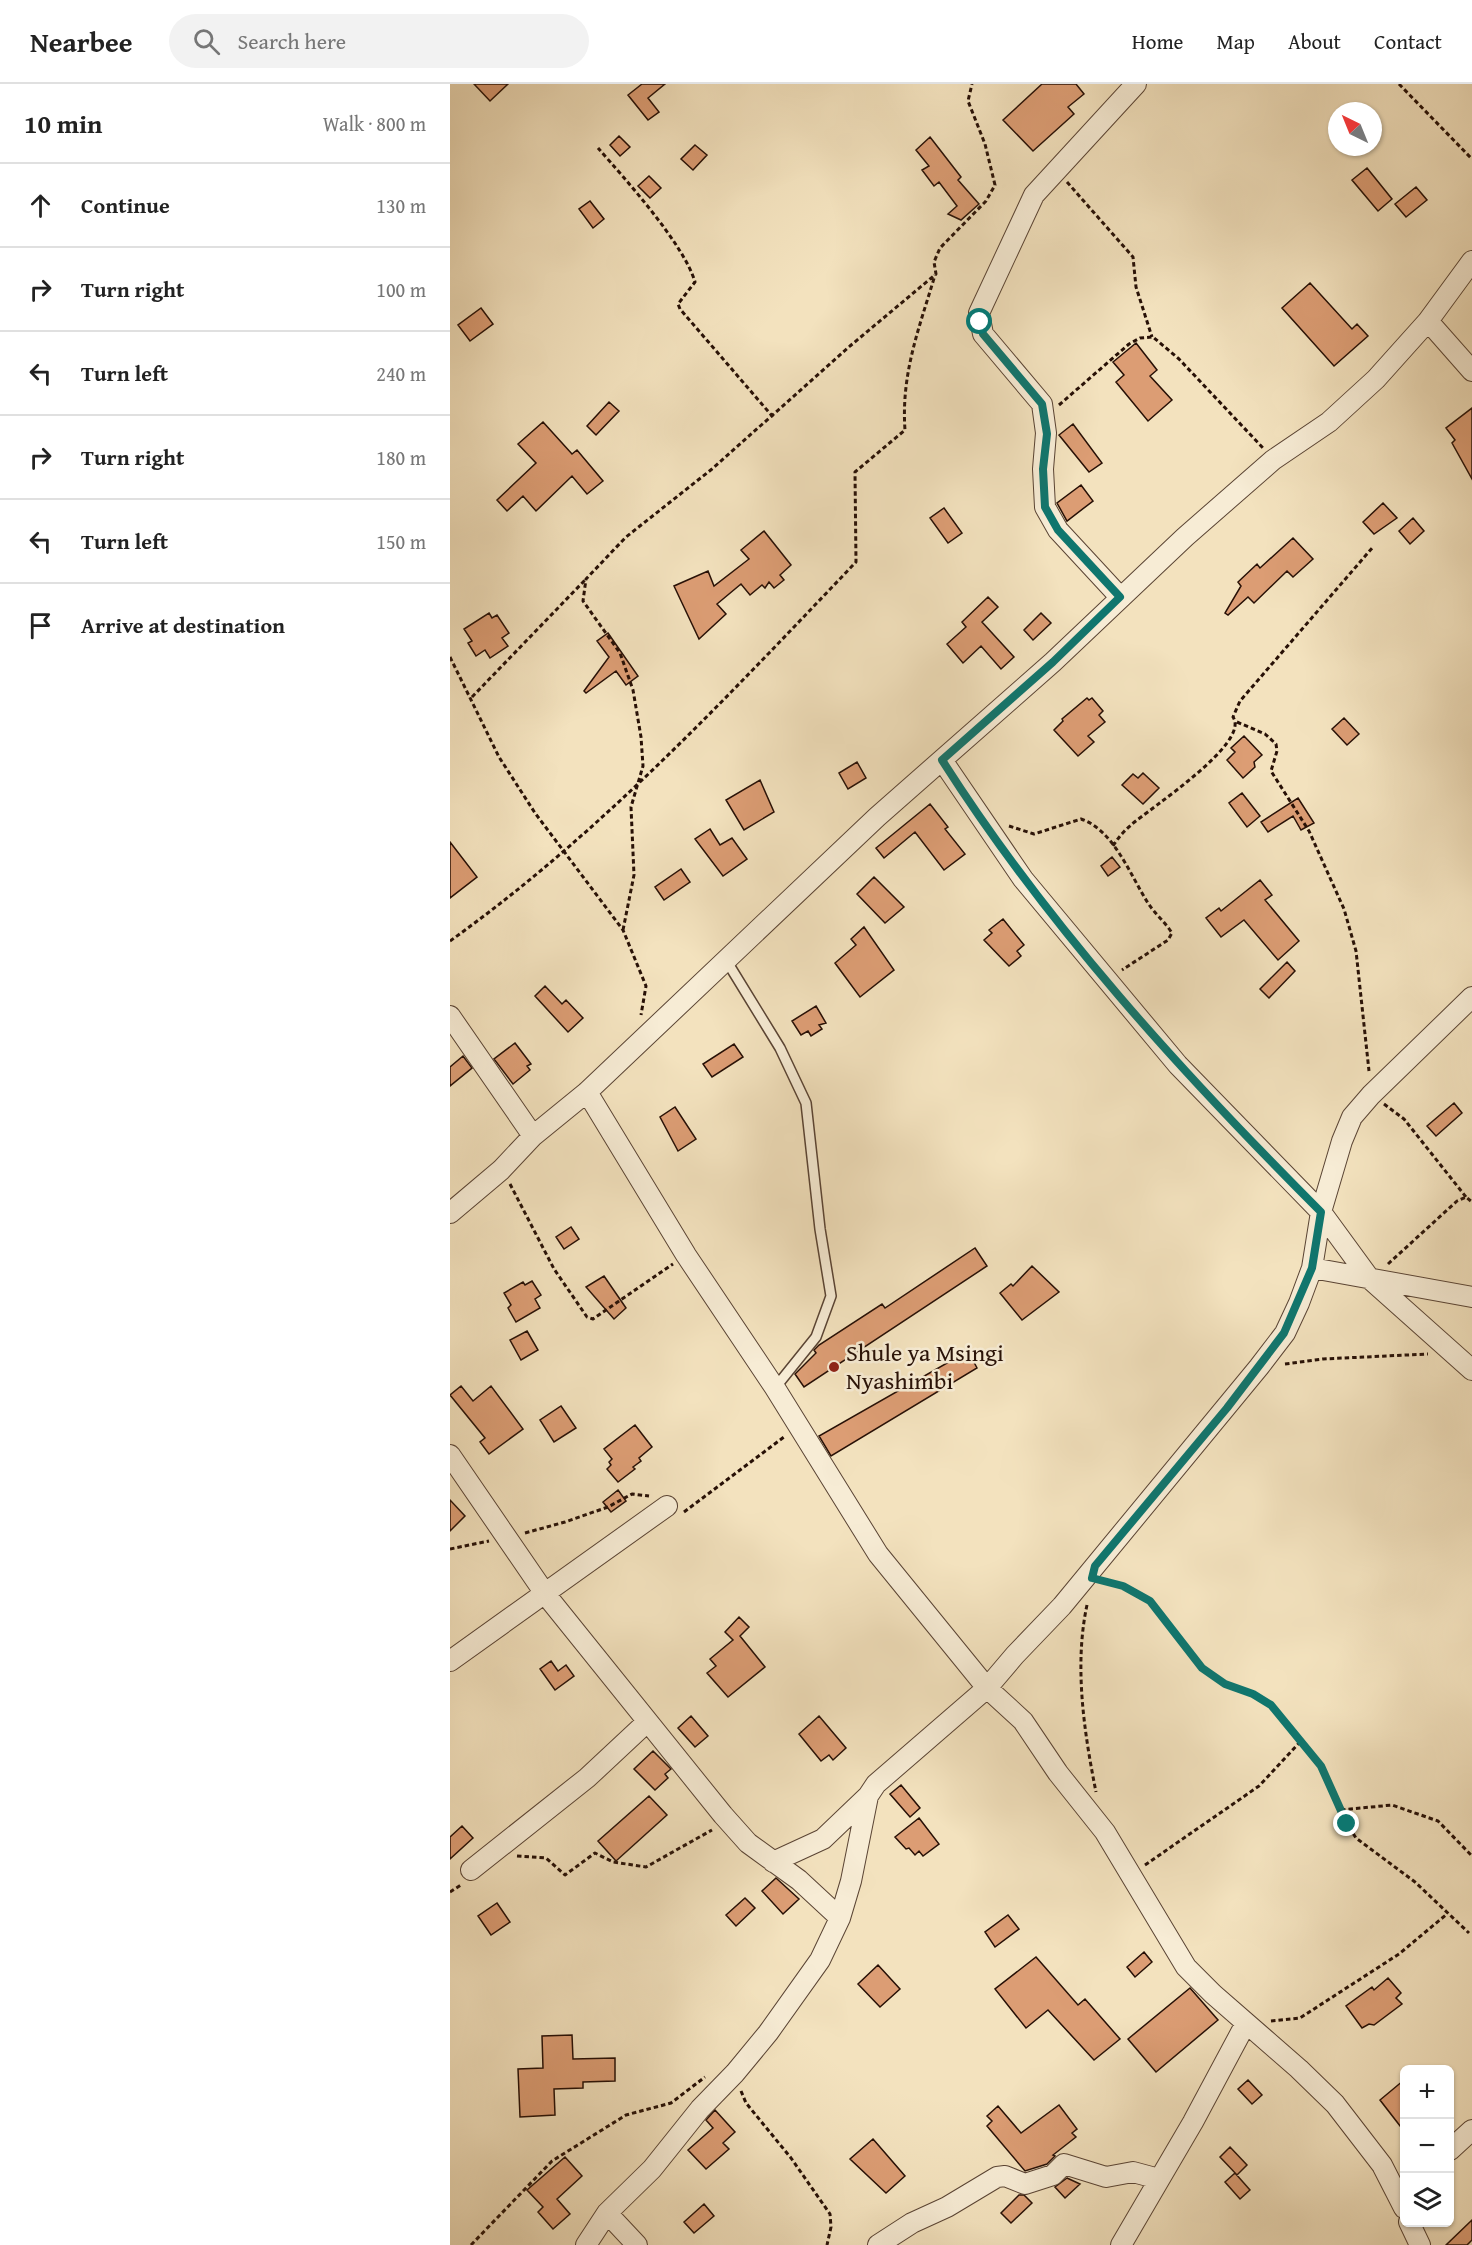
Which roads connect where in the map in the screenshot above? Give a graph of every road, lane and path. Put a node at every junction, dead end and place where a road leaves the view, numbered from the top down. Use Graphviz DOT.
graph roads {
  1 [pos="972,84"];
  2 [pos="1136,84"];
  3 [pos="1399,84"];
  4 [pos="598,148"];
  5 [pos="1472,159"];
  6 [pos="1058,172"];
  7 [pos="1472,261"];
  8 [pos="936,272"];
  9 [pos="1428,321"];
  10 [pos="1153,337"];
  11 [pos="1472,371"];
  12 [pos="1046,416"];
  13 [pos="773,417"];
  14 [pos="1273,460"];
  15 [pos="1373,547"];
  16 [pos="586,579"];
  17 [pos="1120,597"];
  18 [pos="450,657"];
  19 [pos="472,697"];
  20 [pos="1237,722"];
  21 [pos="942,760"];
  22 [pos="984,821"];
  23 [pos="1113,846"];
  24 [pos="623,930"];
  25 [pos="450,941"];
  26 [pos="726,960"];
  27 [pos="1107,979"];
  28 [pos="1472,998"];
  29 [pos="450,1016"];
  30 [pos="637,1043"];
  31 [pos="586,1092"];
  32 [pos="1371,1095"];
  33 [pos="533,1136"];
  34 [pos="501,1170"];
  35 [pos="1466,1197"];
  36 [pos="1471,1201"];
  37 [pos="1321,1212"];
  38 [pos="450,1213"];
  39 [pos="686,1255"];
  40 [pos="1312,1268"];
  41 [pos="1370,1279"];
  42 [pos="1472,1297"];
  43 [pos="1455,1352"];
  44 [pos="1259,1367"];
  45 [pos="1472,1370"];
  46 [pos="775,1388"];
  47 [pos="450,1455"];
  48 [pos="667,1506"];
  49 [pos="508,1537"];
  50 [pos="450,1549"];
  51 [pos="1095,1566"];
  52 [pos="546,1595"];
  53 [pos="1087,1601"];
  54 [pos="450,1661"];
  55 [pos="987,1688"];
  56 [pos="647,1722"];
  57 [pos="1302,1741"];
  58 [pos="868,1796"];
  59 [pos="1097,1797"];
  60 [pos="1341,1810"];
  61 [pos="732,1824"];
  62 [pos="1472,1856"];
  63 [pos="511,1857"];
  64 [pos="773,1862"];
  65 [pos="1131,1875"];
  66 [pos="467,1877"];
  67 [pos="450,1892"];
  68 [pos="1448,1913"];
  69 [pos="840,1918"];
  70 [pos="1469,1933"];
  71 [pos="1246,2023"];
  72 [pos="735,2073"];
  73 [pos="711,2074"];
  74 [pos="1472,2130"];
  75 [pos="1454,2146"];
  76 [pos="1159,2179"];
  77 [pos="1400,2199"];
  78 [pos="607,2213"];
  79 [pos="1412,2227"];
  80 [pos="471,2245"];
  81 [pos="586,2245"];
  82 [pos="637,2245"];
  83 [pos="826,2245"];
  84 [pos="878,2245"];
  85 [pos="1121,2245"];
  86 [pos="1420,2245"];
  1 -- 8 [label="path"];
  2 -- 6 [label="street"];
  3 -- 5 [label="path"];
  4 -- 13 [label="path"];
  6 -- 10 [label="path"];
  6 -- 12 [label="street"];
  7 -- 9 [label="street"];
  8 -- 13 [label="path"];
  8 -- 25 [label="path"];
  9 -- 11 [label="street"];
  9 -- 14 [label="street"];
  10 -- 12 [label="path"];
  10 -- 14 [label="path"];
  12 -- 17 [label="street"];
  13 -- 16 [label="path"];
  14 -- 17 [label="street"];
  15 -- 20 [label="path"];
  16 -- 19 [label="path"];
  16 -- 24 [label="path"];
  17 -- 21 [label="street"];
  18 -- 19 [label="path"];
  19 -- 24 [label="path"];
  20 -- 23 [label="path"];
  20 -- 32 [label="path"];
  21 -- 22 [label="street"];
  21 -- 26 [label="street"];
  22 -- 23 [label="path"];
  22 -- 27 [label="street"];
  23 -- 27 [label="path"];
  24 -- 30 [label="path"];
  26 -- 30 [label="street"];
  26 -- 46 [label="lane"];
  27 -- 37 [label="street"];
  28 -- 32 [label="street"];
  29 -- 33 [label="street"];
  30 -- 31 [label="street"];
  31 -- 33 [label="street"];
  31 -- 39 [label="street"];
  32 -- 35 [label="path"];
  32 -- 37 [label="street"];
  33 -- 34 [label="street"];
  34 -- 38 [label="street"];
  34 -- 39 [label="path"];
  35 -- 36 [label="path"];
  35 -- 41 [label="path"];
  37 -- 40 [label="street"];
  37 -- 41 [label="street"];
  39 -- 46 [label="street"];
  40 -- 41 [label="street"];
  40 -- 44 [label="street"];
  41 -- 42 [label="street"];
  41 -- 43 [label="street"];
  43 -- 44 [label="path"];
  43 -- 45 [label="street"];
  44 -- 51 [label="street"];
  46 -- 55 [label="street"];
  47 -- 49 [label="street"];
  48 -- 52 [label="street"];
  49 -- 50 [label="path"];
  49 -- 52 [label="street"];
  51 -- 55 [label="street"];
  51 -- 57 [label="path"];
  52 -- 54 [label="street"];
  52 -- 56 [label="street"];
  53 -- 59 [label="path"];
  55 -- 58 [label="street"];
  55 -- 65 [label="street"];
  56 -- 61 [label="street"];
  56 -- 66 [label="street"];
  57 -- 60 [label="path"];
  57 -- 65 [label="path"];
  58 -- 64 [label="street"];
  58 -- 69 [label="street"];
  60 -- 62 [label="path"];
  60 -- 68 [label="path"];
  61 -- 63 [label="path"];
  61 -- 64 [label="street"];
  64 -- 69 [label="street"];
  65 -- 71 [label="street"];
  66 -- 67 [label="path"];
  68 -- 70 [label="path"];
  68 -- 71 [label="path"];
  69 -- 72 [label="street"];
  71 -- 76 [label="street"];
  71 -- 77 [label="street"];
  72 -- 78 [label="street"];
  72 -- 83 [label="path"];
  73 -- 80 [label="path"];
  74 -- 75 [label="street"];
  76 -- 84 [label="street"];
  76 -- 85 [label="street"];
  78 -- 81 [label="street"];
  78 -- 82 [label="street"];
  79 -- 86 [label="street"];
}
